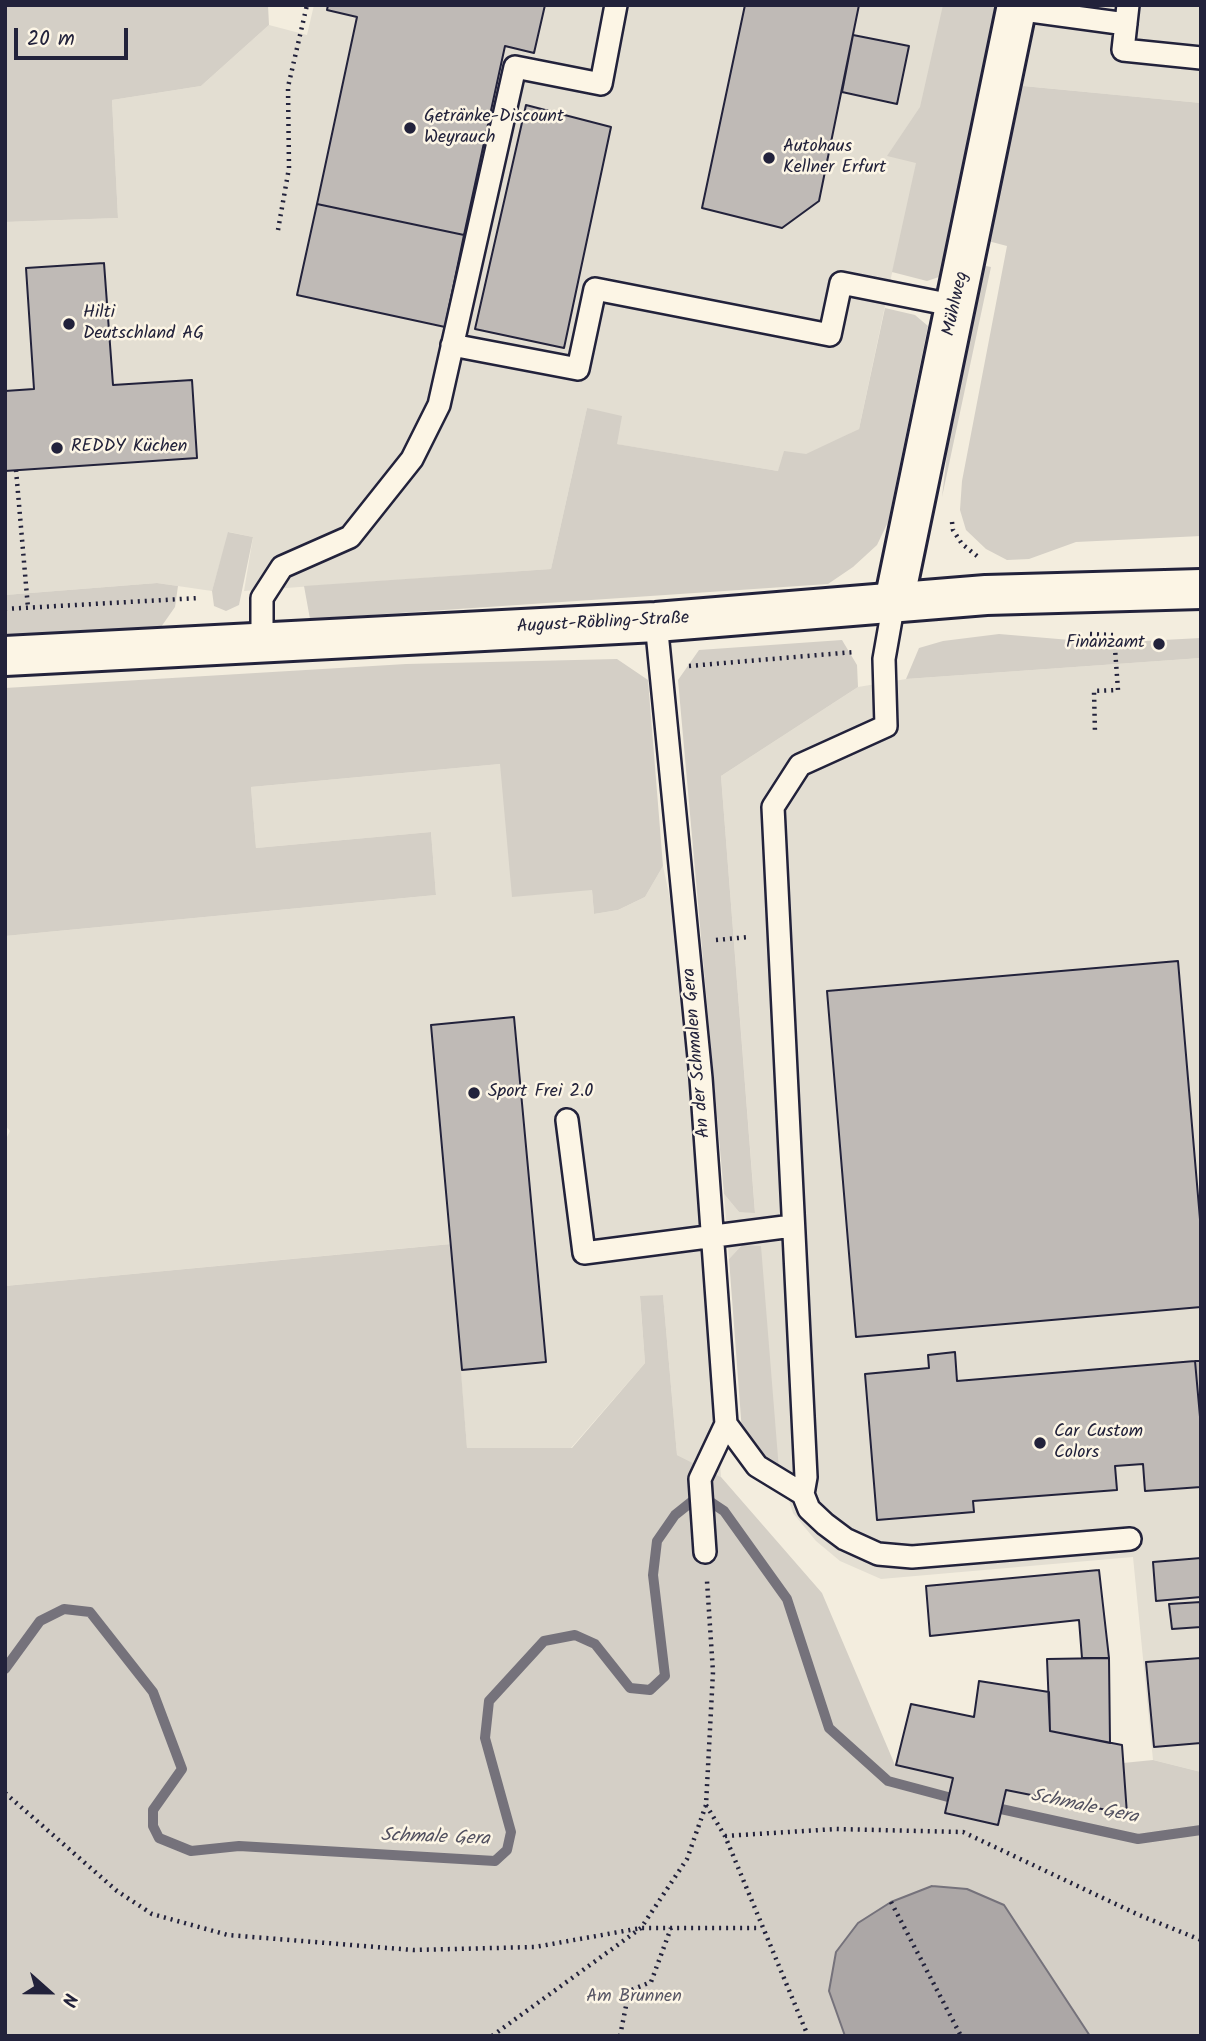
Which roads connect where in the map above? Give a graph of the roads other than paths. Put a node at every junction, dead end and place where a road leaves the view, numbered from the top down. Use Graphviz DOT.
graph roads {
  1 [pos="616,5"];
  2 [pos="1017,7"];
  3 [pos="1127,15"];
  4 [pos="1201,58"];
  5 [pos="957,306"];
  6 [pos="452,345"];
  7 [pos="1201,589"];
  8 [pos="894,602"];
  9 [pos="656,622"];
  10 [pos="262,642"];
  11 [pos="5,656"];
  12 [pos="567,1120"];
  13 [pos="792,1226"];
  14 [pos="714,1237"];
  15 [pos="726,1424"];
  16 [pos="803,1494"];
  17 [pos="1130,1539"];
  18 [pos="704,1544"];
  1 -- 6 [label="lane"];
  2 -- 3 [label="lane"];
  2 -- 5 [label="street, Mühlweg"];
  3 -- 4 [label="lane"];
  5 -- 6 [label="lane"];
  5 -- 8 [label="street, Mühlweg"];
  6 -- 10 [label="lane"];
  7 -- 8 [label="street, August-Röbling-Straße"];
  8 -- 9 [label="street, August-Röbling-Straße"];
  8 -- 13 [label="lane"];
  9 -- 10 [label="street, August-Röbling-Straße"];
  9 -- 14 [label="lane, An der Schmalen Gera"];
  10 -- 11 [label="street, August-Röbling-Straße"];
  12 -- 14 [label="lane"];
  13 -- 14 [label="lane"];
  13 -- 16 [label="lane"];
  14 -- 15 [label="lane, An der Schmalen Gera"];
  15 -- 16 [label="lane"];
  15 -- 18 [label="lane, An der Schmalen Gera"];
  16 -- 17 [label="lane"];
}
